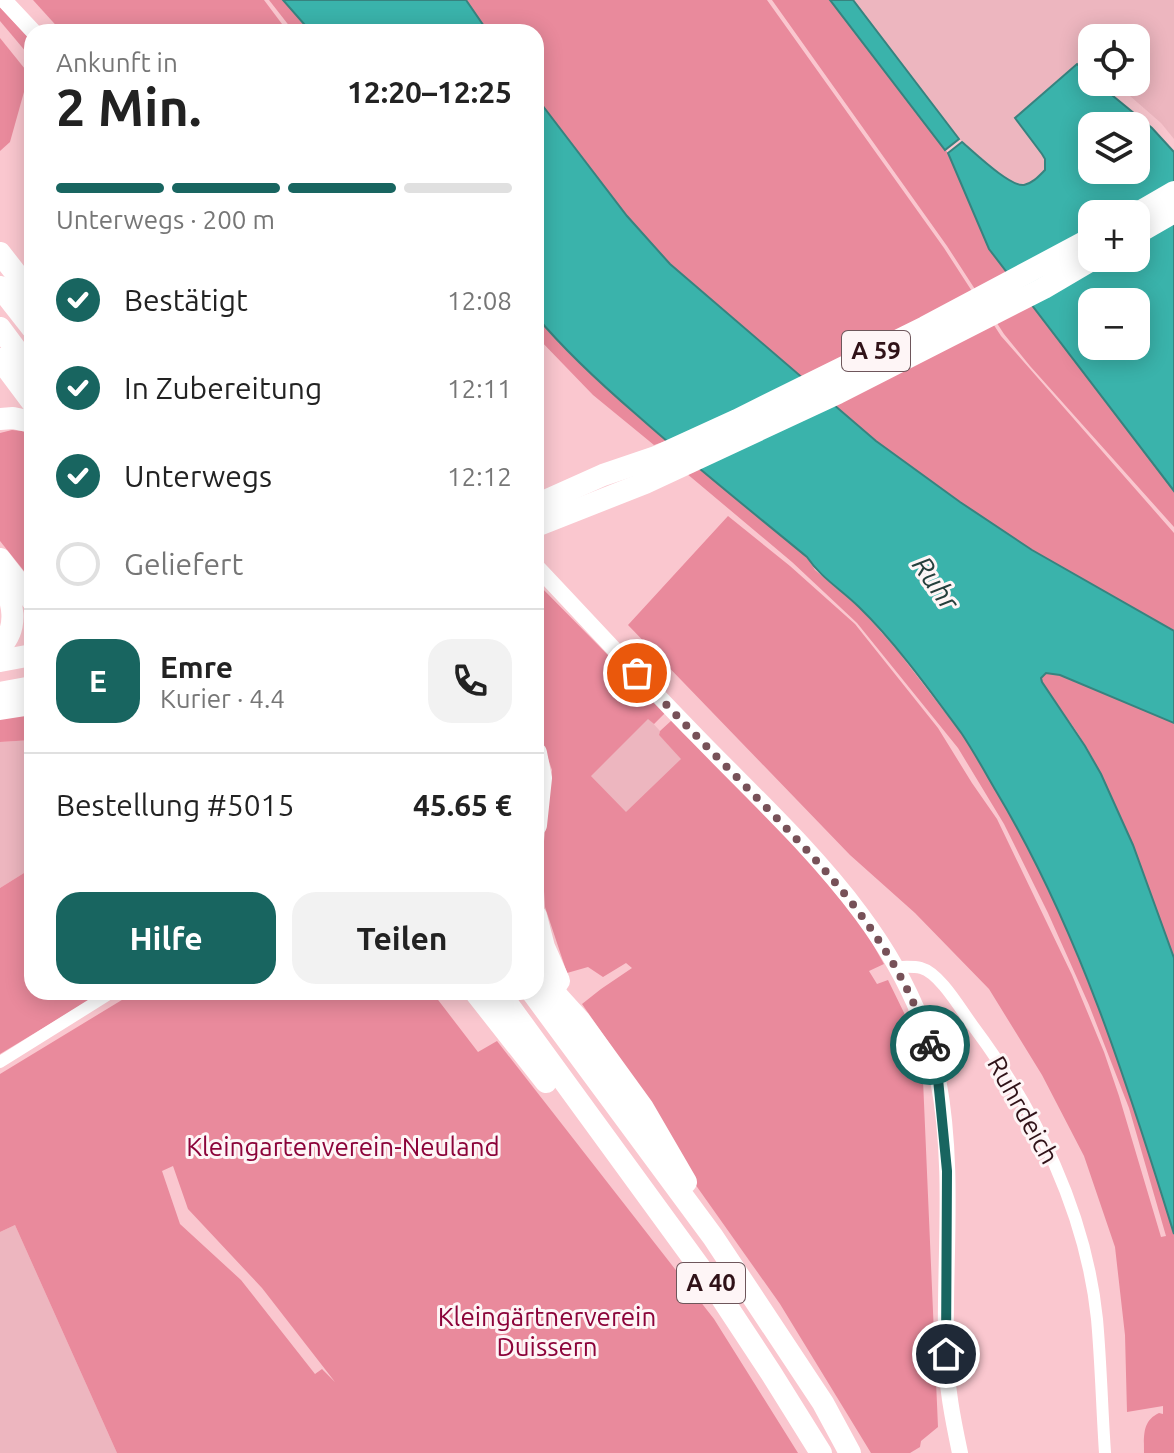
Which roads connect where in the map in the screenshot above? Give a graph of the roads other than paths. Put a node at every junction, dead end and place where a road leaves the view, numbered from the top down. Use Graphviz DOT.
graph roads {
  1 [pos="4,0"];
  2 [pos="26,24"];
  3 [pos="1174,192"];
  4 [pos="1150,206"];
  5 [pos="1174,212"];
  6 [pos="1150,226"];
  7 [pos="1078,245"];
  8 [pos="0,253"];
  9 [pos="1078,268"];
  10 [pos="24,284"];
  11 [pos="0,287"];
  12 [pos="24,318"];
  13 [pos="0,328"];
  14 [pos="0,359"];
  15 [pos="24,360"];
  16 [pos="24,391"];
  17 [pos="0,419"];
  18 [pos="24,420"];
  19 [pos="603,475"];
  20 [pos="544,489"];
  21 [pos="544,501"];
  22 [pos="585,507"];
  23 [pos="544,523"];
  24 [pos="544,534"];
  25 [pos="0,559"];
  26 [pos="544,575"];
  27 [pos="0,580"];
  28 [pos="24,590"];
  29 [pos="0,647"];
  30 [pos="24,656"];
  31 [pos="0,661"];
  32 [pos="24,671"];
  33 [pos="0,675"];
  34 [pos="24,688"];
  35 [pos="0,693"];
  36 [pos="24,705"];
  37 [pos="0,709"];
  38 [pos="544,946"];
  39 [pos="896,967"];
  40 [pos="544,978"];
  41 [pos="99,1000"];
  42 [pos="481,1000"];
  43 [pos="505,1000"];
  44 [pos="538,1000"];
  45 [pos="580,1021"];
  46 [pos="0,1062"];
  47 [pos="616,1154"];
  48 [pos="713,1237"];
  49 [pos="821,1453"];
  50 [pos="850,1453"];
  51 [pos="960,1453"];
  52 [pos="1105,1453"];
  1 -- 2 [label="main road"];
  3 -- 4 [label="highway"];
  5 -- 6 [label="highway"];
  7 -- 19 [label="highway, A 59"];
  8 -- 10 [label="highway"];
  9 -- 22 [label="highway, A 59"];
  11 -- 12 [label="highway"];
  13 -- 15 [label="highway"];
  14 -- 16 [label="highway"];
  17 -- 18 [label="highway"];
  19 -- 20 [label="highway"];
  19 -- 21 [label="highway, A 59"];
  22 -- 23 [label="highway, A 59"];
  22 -- 24 [label="highway"];
  25 -- 28 [label="highway"];
  26 -- 39 [label="main road"];
  27 -- 29 [label="highway"];
  30 -- 31 [label="highway"];
  32 -- 33 [label="highway"];
  34 -- 35 [label="highway"];
  36 -- 37 [label="highway"];
  38 -- 45 [label="highway"];
  39 -- 51 [label="main road"];
  39 -- 52 [label="street, Ruhrdeich"];
  40 -- 45 [label="highway"];
  41 -- 46 [label="street"];
  42 -- 47 [label="highway"];
  43 -- 47 [label="highway, A 40"];
  44 -- 48 [label="highway, A 40"];
  45 -- 48 [label="highway"];
  47 -- 49 [label="highway, A 40"];
  48 -- 50 [label="highway, A 40"];
}
